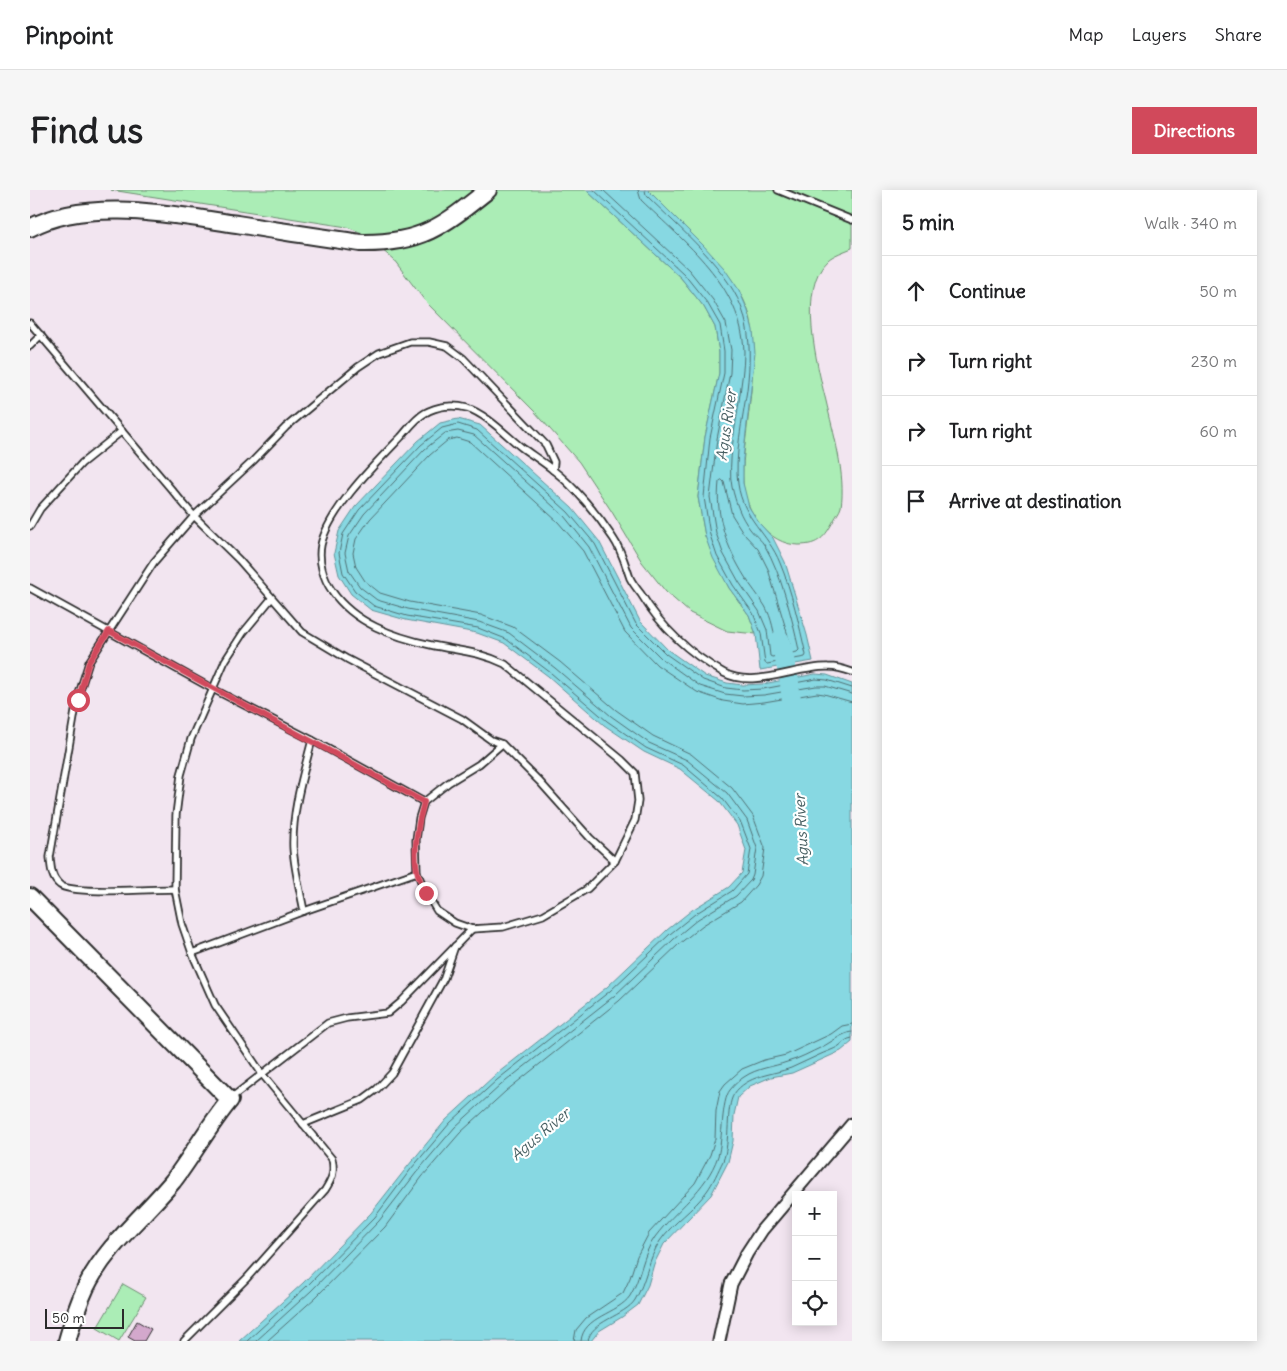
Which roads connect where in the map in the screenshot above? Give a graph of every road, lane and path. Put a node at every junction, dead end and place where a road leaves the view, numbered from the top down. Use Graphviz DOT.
graph roads {
  1 [pos="488,190"];
  2 [pos="778,190"];
  3 [pos="852,220"];
  4 [pos="30,228"];
  5 [pos="30,323"];
  6 [pos="41,335"];
  7 [pos="30,346"];
  8 [pos="122,431"];
  9 [pos="553,470"];
  10 [pos="194,516"];
  11 [pos="30,526"];
  12 [pos="30,588"];
  13 [pos="271,599"];
  14 [pos="109,631"];
  15 [pos="852,672"];
  16 [pos="213,689"];
  17 [pos="312,740"];
  18 [pos="502,744"];
  19 [pos="424,802"];
  20 [pos="615,861"];
  21 [pos="417,872"];
  22 [pos="175,889"];
  23 [pos="30,897"];
  24 [pos="304,911"];
  25 [pos="472,929"];
  26 [pos="456,944"];
  27 [pos="192,953"];
  28 [pos="262,1074"];
  29 [pos="230,1100"];
  30 [pos="303,1124"];
  31 [pos="852,1124"];
  32 [pos="67,1341"];
  33 [pos="184,1341"];
  34 [pos="719,1341"];
  1 -- 4 [label="street"];
  2 -- 3 [label="lane"];
  5 -- 6 [label="lane"];
  6 -- 7 [label="lane"];
  6 -- 8 [label="lane"];
  8 -- 10 [label="lane"];
  8 -- 11 [label="lane"];
  9 -- 10 [label="lane"];
  9 -- 15 [label="lane"];
  9 -- 20 [label="lane"];
  10 -- 13 [label="lane"];
  10 -- 14 [label="lane"];
  12 -- 14 [label="lane"];
  13 -- 16 [label="lane"];
  13 -- 18 [label="lane"];
  14 -- 16 [label="lane"];
  14 -- 22 [label="lane"];
  16 -- 17 [label="lane"];
  16 -- 22 [label="lane"];
  17 -- 19 [label="lane"];
  17 -- 24 [label="lane"];
  18 -- 19 [label="lane"];
  18 -- 20 [label="lane"];
  19 -- 21 [label="lane"];
  20 -- 25 [label="lane"];
  21 -- 24 [label="lane"];
  21 -- 25 [label="lane"];
  22 -- 27 [label="lane"];
  23 -- 29 [label="street"];
  24 -- 27 [label="lane"];
  25 -- 26 [label="lane"];
  26 -- 28 [label="lane"];
  26 -- 30 [label="lane"];
  27 -- 28 [label="lane"];
  28 -- 29 [label="lane"];
  28 -- 30 [label="lane"];
  29 -- 32 [label="street"];
  30 -- 33 [label="lane"];
  31 -- 34 [label="street"];
}
